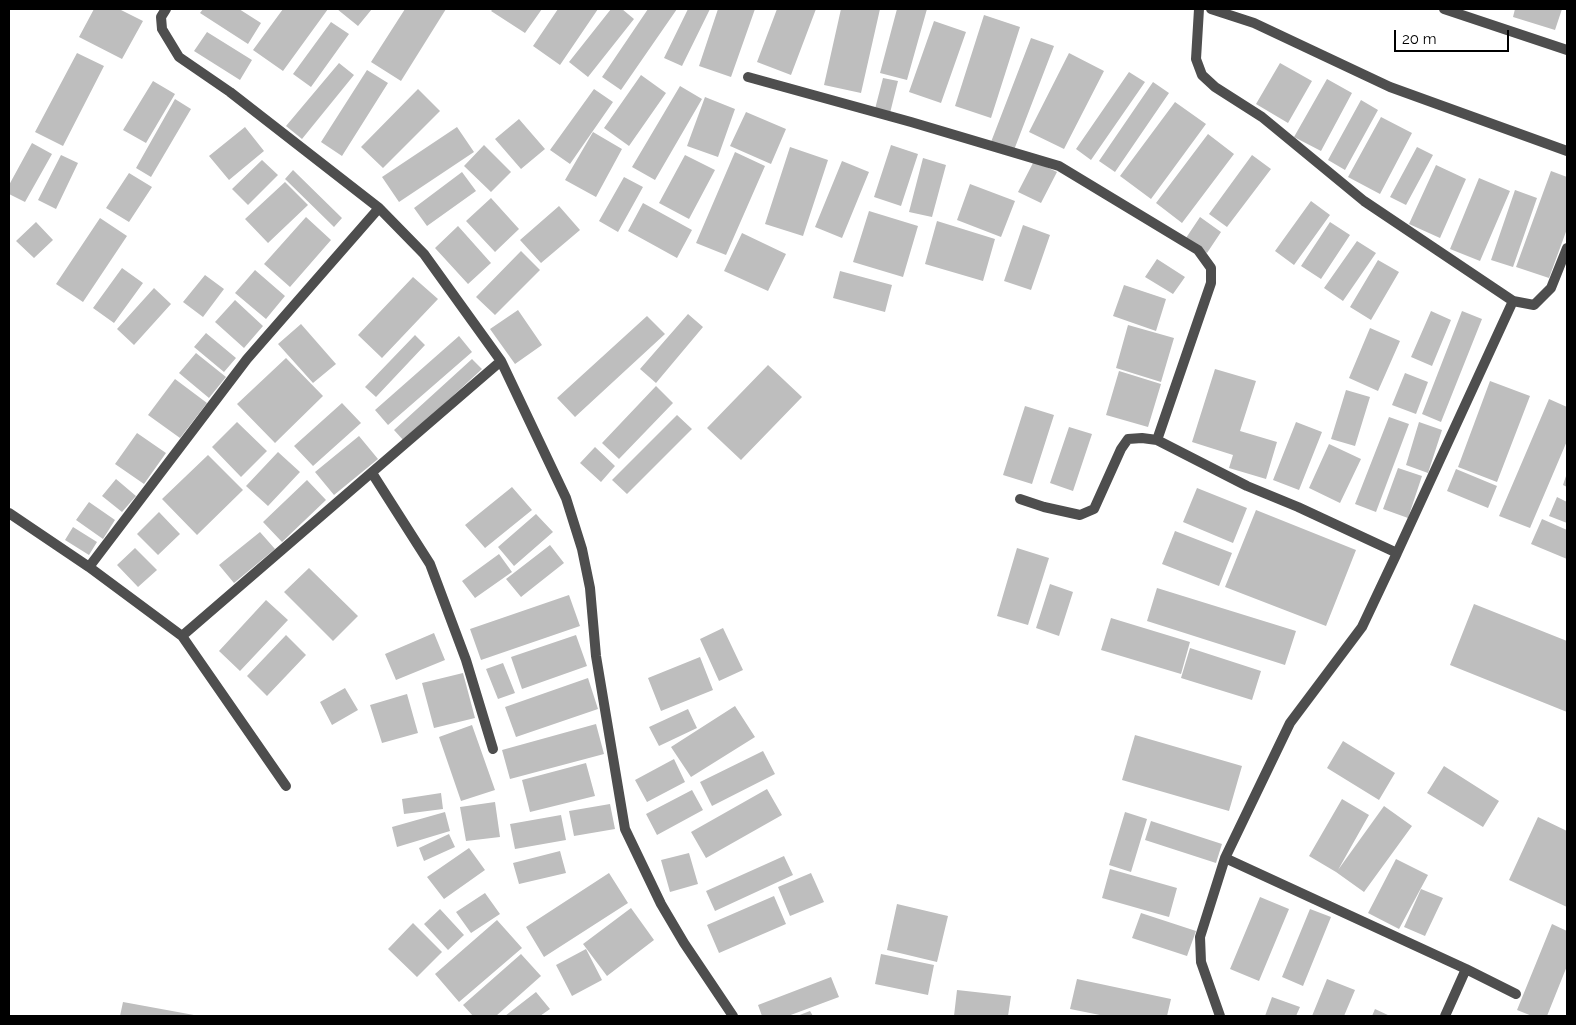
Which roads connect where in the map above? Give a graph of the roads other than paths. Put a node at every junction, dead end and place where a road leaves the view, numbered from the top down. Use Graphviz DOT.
graph roads {
  1 [pos="166,9"];
  2 [pos="1199,9"];
  3 [pos="1211,9"];
  4 [pos="1444,9"];
  5 [pos="1567,50"];
  6 [pos="748,77"];
  7 [pos="1567,150"];
  8 [pos="379,208"];
  9 [pos="1567,248"];
  10 [pos="1513,301"];
  11 [pos="502,361"];
  12 [pos="1157,440"];
  13 [pos="372,473"];
  14 [pos="1020,499"];
  15 [pos="9,513"];
  16 [pos="1397,553"];
  17 [pos="88,567"];
  18 [pos="182,636"];
  19 [pos="493,749"];
  20 [pos="286,786"];
  21 [pos="1225,858"];
  22 [pos="1466,969"];
  23 [pos="1516,994"];
  24 [pos="733,1016"];
  25 [pos="1220,1016"];
  26 [pos="1445,1016"];
  1 -- 8 [label="street"];
  2 -- 10 [label="street"];
  3 -- 7 [label="street"];
  4 -- 5 [label="street"];
  6 -- 12 [label="street"];
  8 -- 11 [label="street"];
  8 -- 17 [label="street"];
  9 -- 10 [label="street"];
  10 -- 16 [label="street"];
  11 -- 13 [label="street"];
  11 -- 24 [label="street"];
  12 -- 14 [label="street"];
  12 -- 16 [label="street"];
  13 -- 18 [label="street"];
  13 -- 19 [label="street"];
  15 -- 17 [label="street"];
  16 -- 21 [label="street"];
  17 -- 18 [label="street"];
  18 -- 20 [label="street"];
  21 -- 22 [label="street"];
  21 -- 25 [label="street"];
  22 -- 23 [label="street"];
  22 -- 26 [label="street"];
}
